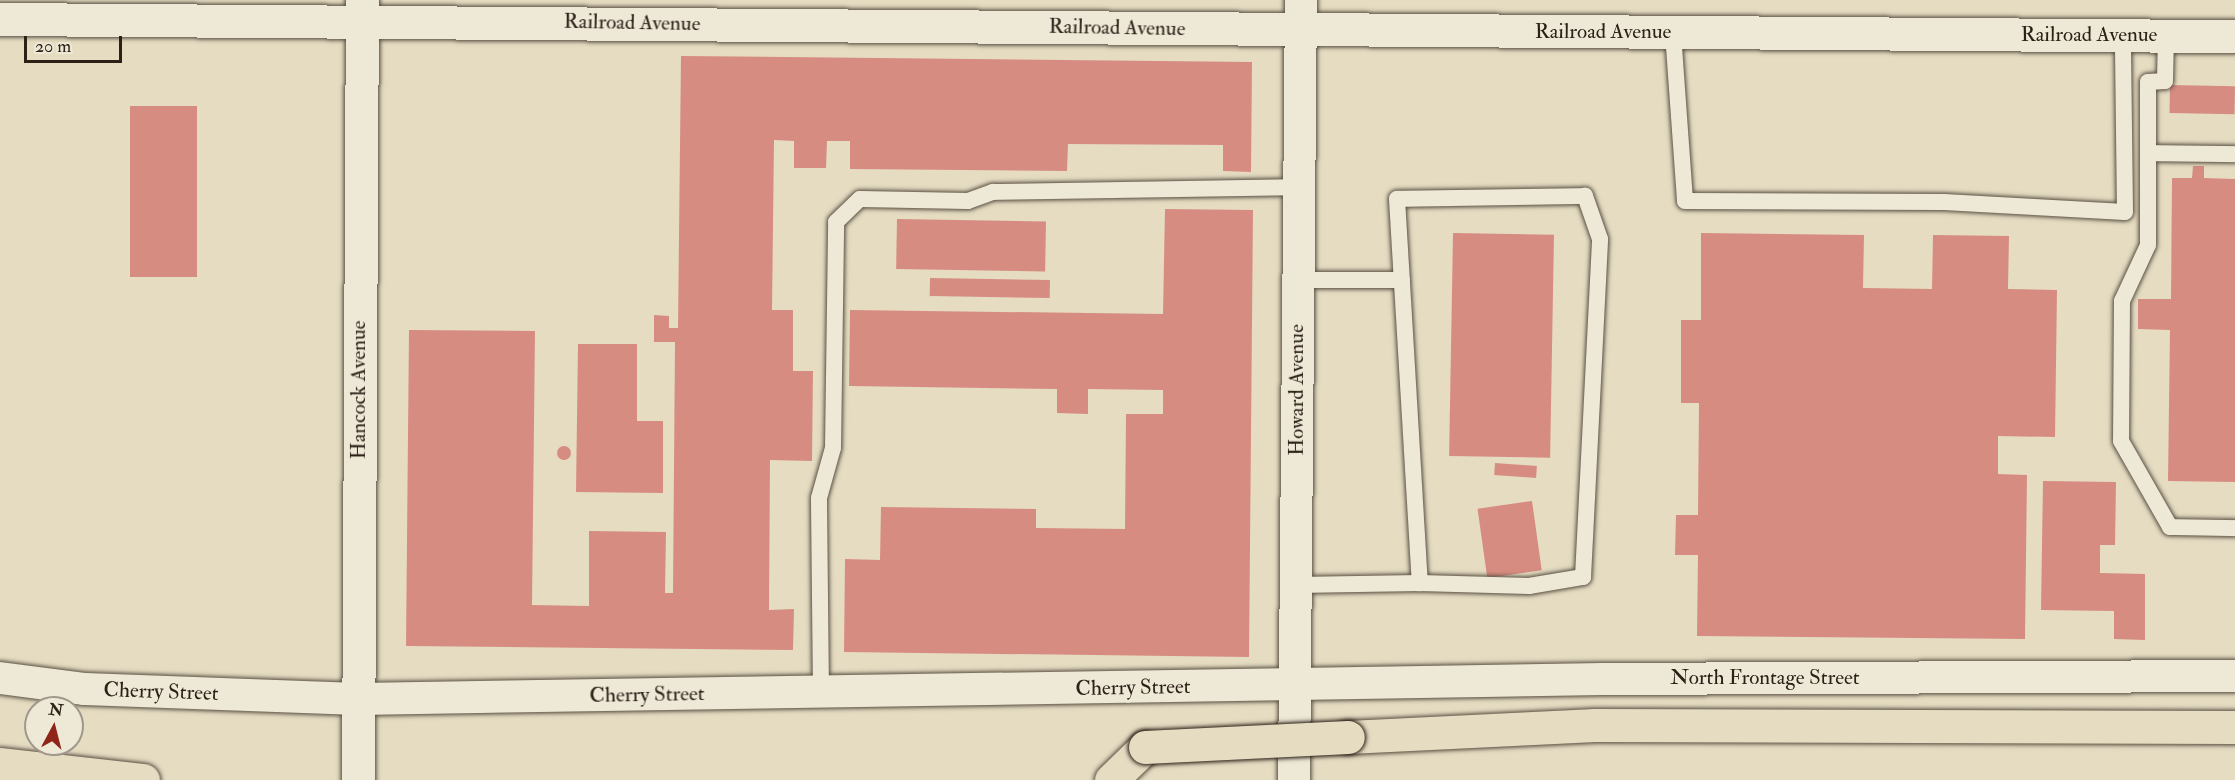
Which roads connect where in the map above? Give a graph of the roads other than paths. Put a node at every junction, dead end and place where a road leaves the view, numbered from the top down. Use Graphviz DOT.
graph roads {
  1 [pos="362,10"];
  2 [pos="1300,15"];
  3 [pos="0,19"];
  4 [pos="1672,33"];
  5 [pos="2123,36"];
  6 [pos="2166,36"];
  7 [pos="2235,36"];
  8 [pos="2148,153"];
  9 [pos="2235,154"];
  10 [pos="1299,187"];
  11 [pos="1298,280"];
  12 [pos="1402,280"];
  13 [pos="2235,528"];
  14 [pos="1420,583"];
  15 [pos="1295,585"];
  16 [pos="2235,676"];
  17 [pos="0,678"];
  18 [pos="1294,686"];
  19 [pos="821,693"];
  20 [pos="358,699"];
  21 [pos="2235,727"];
  22 [pos="0,764"];
  23 [pos="143,780"];
  24 [pos="358,780"];
  25 [pos="1111,780"];
  26 [pos="1294,780"];
  1 -- 2 [label="street, Railroad Avenue"];
  1 -- 3 [label="street, Railroad Avenue"];
  1 -- 20 [label="street, Hancock Avenue"];
  2 -- 4 [label="street, Railroad Avenue"];
  2 -- 10 [label="street, Howard Avenue"];
  4 -- 5 [label="street, Railroad Avenue"];
  4 -- 5 [label="lane"];
  5 -- 6 [label="street, Railroad Avenue"];
  6 -- 7 [label="street, Railroad Avenue"];
  6 -- 8 [label="lane"];
  8 -- 9 [label="lane"];
  8 -- 13 [label="lane"];
  10 -- 11 [label="street, Howard Avenue"];
  10 -- 19 [label="lane"];
  11 -- 12 [label="lane"];
  11 -- 15 [label="street, Howard Avenue"];
  12 -- 14 [label="lane"];
  12 -- 14 [label="lane"];
  14 -- 15 [label="lane"];
  15 -- 18 [label="street, Howard Avenue"];
  16 -- 18 [label="street, North Frontage Street"];
  17 -- 20 [label="street, Cherry Street"];
  18 -- 19 [label="street, Cherry Street"];
  18 -- 26 [label="street, Howard Avenue"];
  19 -- 20 [label="street, Cherry Street"];
  20 -- 24 [label="street, Hancock Avenue"];
  21 -- 25 [label="highway, bridge"];
  22 -- 23 [label="highway"];
}
